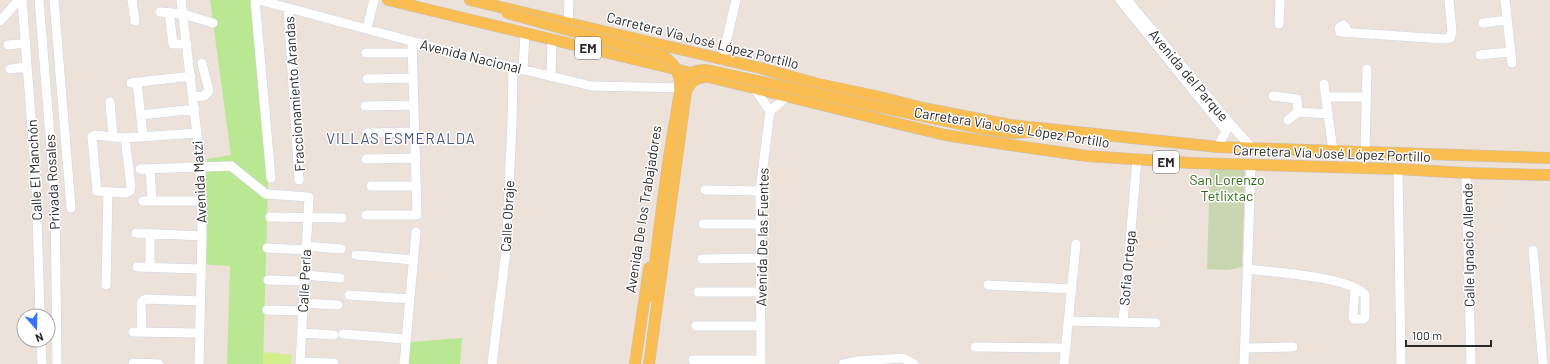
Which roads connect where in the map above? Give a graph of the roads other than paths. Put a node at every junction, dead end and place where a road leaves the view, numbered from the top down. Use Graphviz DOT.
graph roads {
  1 [pos="19,0"];
  2 [pos="22,0"];
  3 [pos="39,0"];
  4 [pos="54,0"];
  5 [pos="132,0"];
  6 [pos="181,0"];
  7 [pos="255,0"];
  8 [pos="259,0"];
  9 [pos="374,0"];
  10 [pos="388,0"];
  11 [pos="467,0"];
  12 [pos="470,0"];
  13 [pos="569,0"];
  14 [pos="736,0"];
  15 [pos="1120,0"];
  16 [pos="1128,0"];
  17 [pos="1280,0"];
  18 [pos="1449,0"];
  19 [pos="1505,0"];
  20 [pos="288,8"];
  21 [pos="183,14"];
  22 [pos="1507,20"];
  23 [pos="0,21"];
  24 [pos="135,21"];
  25 [pos="213,23"];
  26 [pos="568,23"];
  27 [pos="1483,23"];
  28 [pos="1279,24"];
  29 [pos="367,29"];
  30 [pos="1346,32"];
  31 [pos="524,33"];
  32 [pos="552,39"];
  33 [pos="412,41"];
  34 [pos="26,43"];
  35 [pos="8,44"];
  36 [pos="187,44"];
  37 [pos="412,52"];
  38 [pos="1510,52"];
  39 [pos="366,53"];
  40 [pos="1480,55"];
  41 [pos="722,60"];
  42 [pos="1512,63"];
  43 [pos="189,64"];
  44 [pos="662,66"];
  45 [pos="27,67"];
  46 [pos="513,67"];
  47 [pos="10,69"];
  48 [pos="1367,69"];
  49 [pos="523,70"];
  50 [pos="191,76"];
  51 [pos="551,77"];
  52 [pos="711,77"];
  53 [pos="413,78"];
  54 [pos="366,79"];
  55 [pos="1324,84"];
  56 [pos="682,88"];
  57 [pos="754,88"];
  58 [pos="788,96"];
  59 [pos="1273,96"];
  60 [pos="193,97"];
  61 [pos="1326,97"];
  62 [pos="1366,97"];
  63 [pos="110,102"];
  64 [pos="414,105"];
  65 [pos="365,106"];
  66 [pos="195,109"];
  67 [pos="770,111"];
  68 [pos="1298,112"];
  69 [pos="1328,114"];
  70 [pos="141,115"];
  71 [pos="1288,120"];
  72 [pos="1052,130"];
  73 [pos="415,132"];
  74 [pos="197,133"];
  75 [pos="367,133"];
  76 [pos="143,136"];
  77 [pos="113,137"];
  78 [pos="125,138"];
  79 [pos="1218,147"];
  80 [pos="1252,148"];
  81 [pos="1333,151"];
  82 [pos="1364,152"];
  83 [pos="416,158"];
  84 [pos="1550,158"];
  85 [pos="366,159"];
  86 [pos="1137,160"];
  87 [pos="1251,166"];
  88 [pos="201,168"];
  89 [pos="140,169"];
  90 [pos="150,169"];
  91 [pos="1398,169"];
  92 [pos="1466,173"];
  93 [pos="1550,175"];
  94 [pos="271,178"];
  95 [pos="300,180"];
  96 [pos="371,186"];
  97 [pos="417,186"];
  98 [pos="705,190"];
  99 [pos="760,191"];
  100 [pos="108,192"];
  101 [pos="201,201"];
  102 [pos="71,208"];
  103 [pos="366,215"];
  104 [pos="270,217"];
  105 [pos="308,217"];
  106 [pos="342,218"];
  107 [pos="703,224"];
  108 [pos="760,224"];
  109 [pos="416,232"];
  110 [pos="136,233"];
  111 [pos="150,234"];
  112 [pos="202,236"];
  113 [pos="1076,244"];
  114 [pos="267,248"];
  115 [pos="306,248"];
  116 [pos="341,249"];
  117 [pos="1533,250"];
  118 [pos="356,255"];
  119 [pos="702,258"];
  120 [pos="761,258"];
  121 [pos="413,260"];
  122 [pos="137,267"];
  123 [pos="150,267"];
  124 [pos="201,268"];
  125 [pos="1248,269"];
  126 [pos="304,278"];
  127 [pos="340,278"];
  128 [pos="268,280"];
  129 [pos="106,285"];
  130 [pos="988,285"];
  131 [pos="1355,288"];
  132 [pos="1072,289"];
  133 [pos="698,292"];
  134 [pos="761,292"];
  135 [pos="349,295"];
  136 [pos="410,299"];
  137 [pos="200,301"];
  138 [pos="338,305"];
  139 [pos="657,305"];
  140 [pos="303,307"];
  141 [pos="40,308"];
  142 [pos="267,310"];
  143 [pos="1068,321"];
  144 [pos="1123,322"];
  145 [pos="1156,323"];
  146 [pos="696,326"];
  147 [pos="761,326"];
  148 [pos="200,333"];
  149 [pos="302,333"];
  150 [pos="406,339"];
  151 [pos="974,347"];
  152 [pos="1293,347"];
  153 [pos="41,348"];
  154 [pos="1066,348"];
  155 [pos="1245,348"];
  156 [pos="693,360"];
  157 [pos="761,362"];
  158 [pos="870,362"];
  159 [pos="137,363"];
  160 [pos="300,363"];
  161 [pos="334,363"];
  162 [pos="42,364"];
  163 [pos="57,364"];
  164 [pos="159,364"];
  165 [pos="199,364"];
  166 [pos="404,364"];
  167 [pos="492,364"];
  168 [pos="634,364"];
  169 [pos="642,364"];
  170 [pos="649,364"];
  171 [pos="843,364"];
  172 [pos="914,364"];
  173 [pos="1064,364"];
  174 [pos="1244,364"];
  175 [pos="1401,364"];
  176 [pos="1471,364"];
  177 [pos="1543,364"];
  1 -- 23 [label="street"];
  2 -- 34 [label="street, Calle El Manchón"];
  3 -- 163 [label="street, Privada Rosales"];
  4 -- 102 [label="street"];
  5 -- 24 [label="street"];
  6 -- 21 [label="street, Avenida Matzi"];
  7 -- 94 [label="street"];
  8 -- 20 [label="street, Avenida Nacional"];
  9 -- 29 [label="street"];
  10 -- 31 [label="main road, Carretera Vía José López Portillo / EM"];
  11 -- 139 [label="main road, bridge"];
  12 -- 26 [label="main road, Carretera Vía José López Portillo / EM"];
  13 -- 26 [label="street"];
  14 -- 41 [label="street"];
  15 -- 79 [label="street, Avenida del Parque"];
  16 -- 80 [label="street, Avenida del Parque"];
  17 -- 28 [label="street"];
  18 -- 30 [label="street"];
  19 -- 22 [label="street"];
  20 -- 29 [label="street, Avenida Nacional"];
  20 -- 95 [label="street, Fraccionamiento Arandas"];
  21 -- 25 [label="street"];
  21 -- 36 [label="street, Avenida Matzi"];
  21 -- 36 [label="street"];
  22 -- 27 [label="street"];
  22 -- 38 [label="street"];
  26 -- 41 [label="main road, Carretera Vía José López Portillo / EM"];
  29 -- 33 [label="street, Avenida Nacional"];
  31 -- 32 [label="main road, Carretera Vía José López Portillo / EM"];
  31 -- 49 [label="street"];
  32 -- 44 [label="main road, Carretera Vía José López Portillo / EM"];
  32 -- 51 [label="street"];
  33 -- 37 [label="street"];
  33 -- 46 [label="street, Avenida Nacional"];
  34 -- 35 [label="street"];
  34 -- 45 [label="street, Calle El Manchón"];
  36 -- 43 [label="street, Avenida Matzi"];
  37 -- 39 [label="street"];
  37 -- 53 [label="street"];
  38 -- 40 [label="street"];
  38 -- 42 [label="street"];
  41 -- 72 [label="main road, Carretera Vía José López Portillo / EM"];
  43 -- 50 [label="street, Avenida Matzi"];
  43 -- 60 [label="street"];
  44 -- 52 [label="main road, Carretera Vía José López Portillo / EM"];
  44 -- 56 [label="main road"];
  45 -- 47 [label="street"];
  45 -- 141 [label="street, Calle El Manchón"];
  46 -- 49 [label="street, Avenida Nacional"];
  46 -- 167 [label="street, Calle Obraje"];
  48 -- 62 [label="street"];
  49 -- 51 [label="street, Avenida Nacional"];
  50 -- 60 [label="street, Avenida Matzi"];
  50 -- 70 [label="street"];
  51 -- 56 [label="street, Avenida Nacional"];
  52 -- 56 [label="main road"];
  52 -- 57 [label="main road, Carretera Vía José López Portillo / EM"];
  53 -- 54 [label="street"];
  53 -- 64 [label="street"];
  55 -- 61 [label="street"];
  56 -- 139 [label="main road, Avenida De los Trabajadores"];
  56 -- 168 [label="main road, Avenida De los Trabajadores"];
  57 -- 58 [label="main road, Carretera Vía José López Portillo / EM"];
  57 -- 67 [label="street"];
  58 -- 67 [label="street"];
  58 -- 86 [label="main road, Carretera Vía José López Portillo / EM"];
  59 -- 68 [label="street"];
  60 -- 66 [label="street, Avenida Matzi"];
  61 -- 62 [label="street"];
  61 -- 69 [label="street"];
  62 -- 82 [label="street"];
  63 -- 77 [label="street"];
  64 -- 65 [label="street"];
  64 -- 73 [label="street"];
  66 -- 70 [label="street"];
  66 -- 74 [label="street, Avenida Matzi"];
  67 -- 99 [label="street, Avenida De las Fuentes"];
  68 -- 69 [label="street"];
  68 -- 71 [label="street"];
  69 -- 81 [label="street"];
  70 -- 76 [label="street"];
  72 -- 79 [label="main road, Carretera Vía José López Portillo / EM"];
  72 -- 169 [label="main road, bridge"];
  73 -- 75 [label="street"];
  73 -- 83 [label="street"];
  74 -- 76 [label="street"];
  74 -- 88 [label="street, Avenida Matzi"];
  76 -- 78 [label="street"];
  77 -- 78 [label="street"];
  77 -- 100 [label="street"];
  78 -- 100 [label="street"];
  79 -- 80 [label="main road, Carretera Vía José López Portillo / EM"];
  80 -- 81 [label="main road, Carretera Vía José López Portillo / EM"];
  81 -- 82 [label="main road, Carretera Vía José López Portillo / EM"];
  82 -- 84 [label="main road, Carretera Vía José López Portillo / EM"];
  83 -- 85 [label="street"];
  83 -- 97 [label="street"];
  86 -- 87 [label="main road, Carretera Vía José López Portillo / EM"];
  86 -- 144 [label="street, Sofia Ortega"];
  87 -- 91 [label="main road, Carretera Vía José López Portillo / EM"];
  87 -- 125 [label="street"];
  88 -- 90 [label="street"];
  88 -- 101 [label="street, Avenida Matzi"];
  88 -- 105 [label="street, Calle Perla"];
  89 -- 90 [label="street"];
  90 -- 101 [label="street"];
  91 -- 92 [label="main road, Carretera Vía José López Portillo / EM"];
  91 -- 175 [label="street"];
  92 -- 93 [label="main road, Carretera Vía José López Portillo / EM"];
  92 -- 176 [label="street, Calle Ignacio Allende"];
  96 -- 97 [label="street"];
  97 -- 103 [label="street"];
  98 -- 99 [label="street"];
  99 -- 108 [label="street, Avenida De las Fuentes"];
  100 -- 129 [label="street"];
  101 -- 112 [label="street, Avenida Matzi"];
  104 -- 105 [label="street"];
  105 -- 106 [label="street"];
  105 -- 115 [label="street, Calle Perla"];
  107 -- 108 [label="street"];
  108 -- 120 [label="street, Avenida De las Fuentes"];
  109 -- 121 [label="street"];
  110 -- 111 [label="street"];
  111 -- 112 [label="street"];
  111 -- 123 [label="street"];
  112 -- 124 [label="street, Avenida Matzi"];
  113 -- 132 [label="street"];
  114 -- 115 [label="street"];
  115 -- 116 [label="street"];
  115 -- 126 [label="street, Calle Perla"];
  117 -- 177 [label="street"];
  118 -- 121 [label="street"];
  119 -- 120 [label="street"];
  120 -- 134 [label="street, Avenida De las Fuentes"];
  121 -- 136 [label="street"];
  122 -- 123 [label="street"];
  123 -- 124 [label="street"];
  124 -- 137 [label="street, Avenida Matzi"];
  125 -- 131 [label="street"];
  125 -- 155 [label="street"];
  126 -- 127 [label="street"];
  126 -- 128 [label="street"];
  126 -- 140 [label="street, Calle Perla"];
  130 -- 132 [label="street"];
  132 -- 143 [label="street"];
  133 -- 134 [label="street"];
  134 -- 147 [label="street, Avenida De las Fuentes"];
  135 -- 136 [label="street"];
  136 -- 150 [label="street"];
  137 -- 148 [label="street, Avenida Matzi"];
  137 -- 148 [label="street"];
  138 -- 140 [label="street"];
  139 -- 170 [label="main road, Avenida De los Trabajadores"];
  140 -- 142 [label="street"];
  140 -- 149 [label="street, Calle Perla"];
  143 -- 144 [label="street, Sofia Ortega"];
  143 -- 154 [label="street"];
  144 -- 145 [label="street"];
  146 -- 147 [label="street"];
  147 -- 157 [label="street, Avenida De las Fuentes"];
  148 -- 165 [label="street, Avenida Matzi"];
  149 -- 150 [label="street"];
  149 -- 160 [label="street, Calle Perla"];
  150 -- 166 [label="street"];
  151 -- 154 [label="street"];
  152 -- 155 [label="street"];
  153 -- 162 [label="street"];
  154 -- 173 [label="street"];
  155 -- 174 [label="street"];
  156 -- 157 [label="street"];
  158 -- 171 [label="street"];
  158 -- 172 [label="street"];
  159 -- 164 [label="street"];
  160 -- 161 [label="street"];
}
